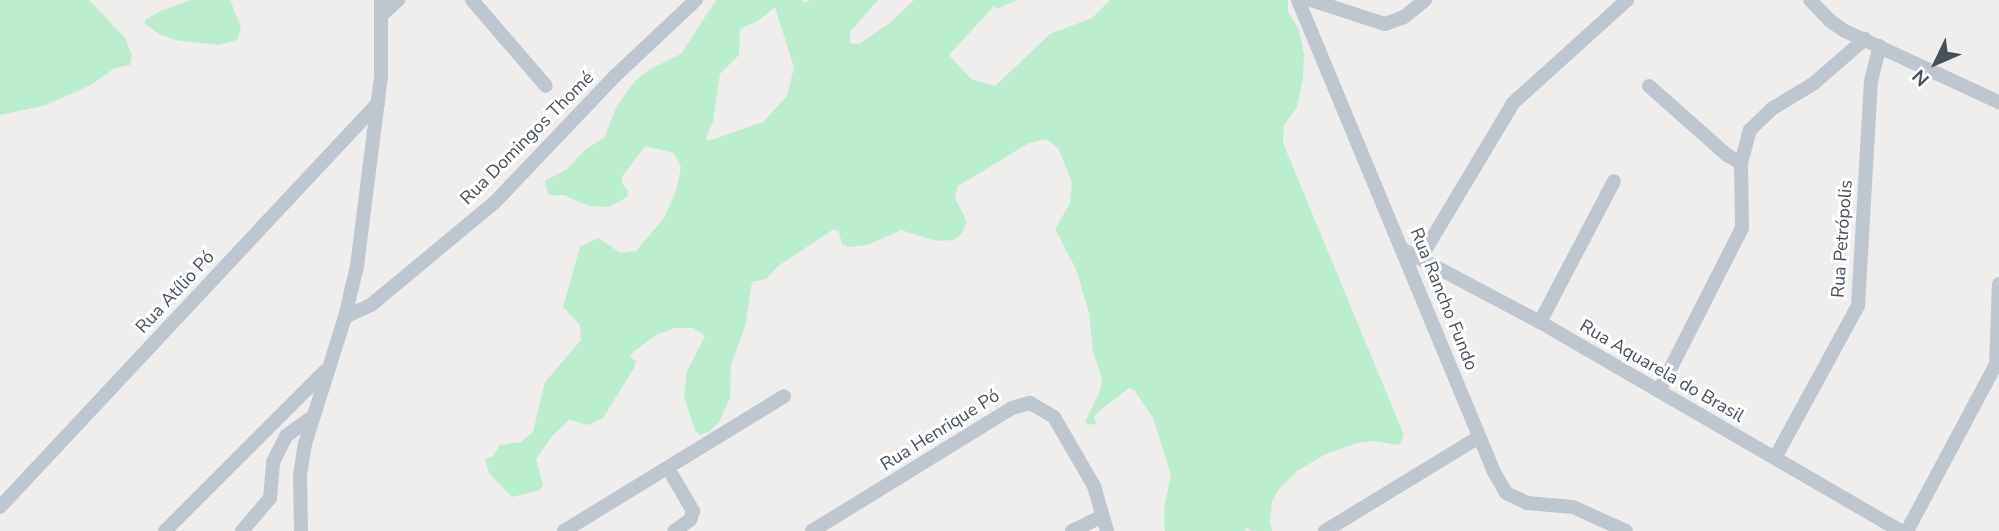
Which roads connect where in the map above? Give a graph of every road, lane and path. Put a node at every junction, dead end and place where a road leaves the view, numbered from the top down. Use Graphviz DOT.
graph roads {
  1 [pos="398,0"];
  2 [pos="472,0"];
  3 [pos="696,0"];
  4 [pos="1298,0"];
  5 [pos="1311,0"];
  6 [pos="1425,0"];
  7 [pos="1627,0"];
  8 [pos="1810,0"];
  9 [pos="382,7"];
  10 [pos="1865,39"];
  11 [pos="1880,46"];
  12 [pos="546,86"];
  13 [pos="1649,86"];
  14 [pos="1999,102"];
  15 [pos="378,103"];
  16 [pos="1741,163"];
  17 [pos="1614,181"];
  18 [pos="1402,248"];
  19 [pos="1421,257"];
  20 [pos="1999,284"];
  21 [pos="345,317"];
  22 [pos="1539,322"];
  23 [pos="327,369"];
  24 [pos="1659,391"];
  25 [pos="784,396"];
  26 [pos="312,417"];
  27 [pos="1479,437"];
  28 [pos="1774,458"];
  29 [pos="672,475"];
  30 [pos="0,507"];
  31 [pos="1103,516"];
  32 [pos="165,531"];
  33 [pos="242,531"];
  34 [pos="301,531"];
  35 [pos="564,531"];
  36 [pos="674,531"];
  37 [pos="812,531"];
  38 [pos="1072,531"];
  39 [pos="1107,531"];
  40 [pos="1325,531"];
  41 [pos="1626,531"];
  42 [pos="1900,531"];
  43 [pos="1907,531"];
  1 -- 9 [label="street"];
  2 -- 12 [label="street"];
  3 -- 21 [label="street, Rua Domingos Thomé"];
  4 -- 18 [label="street, Rua Rancho Fundo"];
  5 -- 6 [label="street"];
  7 -- 19 [label="street"];
  8 -- 10 [label="street"];
  9 -- 15 [label="street"];
  10 -- 11 [label="street"];
  10 -- 16 [label="street"];
  11 -- 14 [label="street"];
  11 -- 28 [label="street, Rua Petrópolis"];
  13 -- 16 [label="street"];
  15 -- 21 [label="street"];
  15 -- 30 [label="street, Rua Atílio Pó"];
  16 -- 24 [label="street"];
  17 -- 22 [label="street"];
  18 -- 19 [label="street, Rua Aquarela do Brasil"];
  18 -- 27 [label="street, Rua Rancho Fundo"];
  19 -- 22 [label="street, Rua Aquarela do Brasil"];
  20 -- 43 [label="street"];
  21 -- 23 [label="street"];
  22 -- 24 [label="street, Rua Aquarela do Brasil"];
  23 -- 26 [label="street"];
  23 -- 32 [label="street"];
  24 -- 28 [label="street, Rua Aquarela do Brasil"];
  25 -- 35 [label="street"];
  26 -- 33 [label="street"];
  26 -- 34 [label="street"];
  27 -- 40 [label="street"];
  27 -- 41 [label="street, Rua Rancho Fundo"];
  28 -- 42 [label="street, Rua Aquarela do Brasil"];
  29 -- 36 [label="street"];
  31 -- 37 [label="street, Rua Henrique Pó"];
  31 -- 38 [label="street"];
  31 -- 39 [label="street, Rua Henrique Pó"];
}
